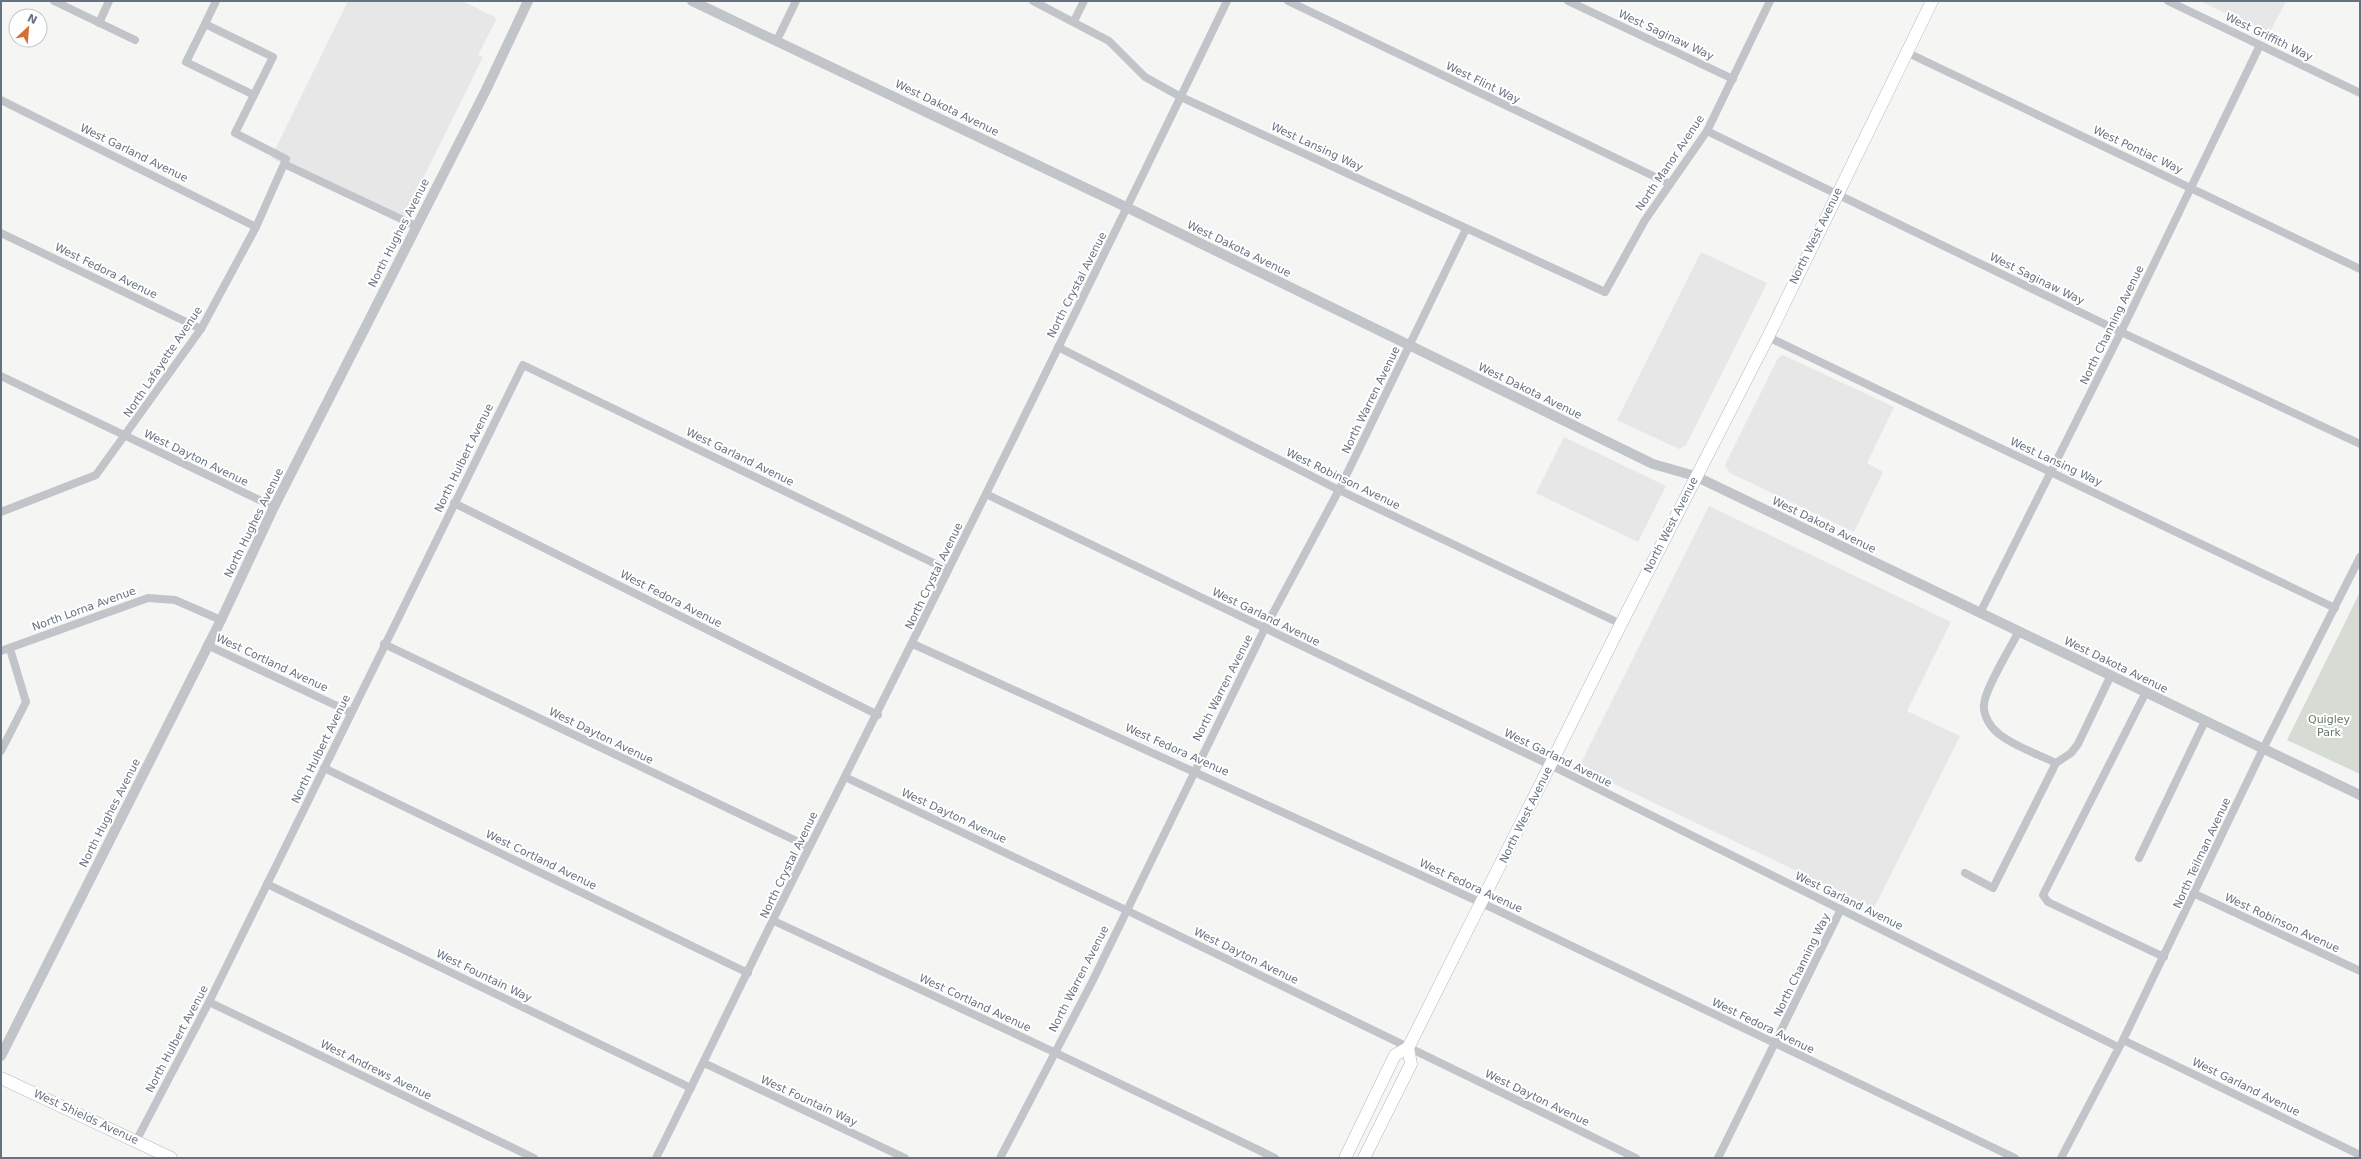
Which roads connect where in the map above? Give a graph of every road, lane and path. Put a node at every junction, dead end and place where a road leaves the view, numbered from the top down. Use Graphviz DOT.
graph roads {
  1 [pos="54,1"];
  2 [pos="109,1"];
  3 [pos="216,1"];
  4 [pos="528,1"];
  5 [pos="692,1"];
  6 [pos="796,1"];
  7 [pos="1033,1"];
  8 [pos="1084,1"];
  9 [pos="1227,1"];
  10 [pos="1288,1"];
  11 [pos="1568,1"];
  12 [pos="1770,1"];
  13 [pos="1932,1"];
  14 [pos="2168,1"];
  15 [pos="1074,22"];
  16 [pos="99,23"];
  17 [pos="205,24"];
  18 [pos="135,40"];
  19 [pos="777,40"];
  20 [pos="2260,45"];
  21 [pos="1906,52"];
  22 [pos="1733,79"];
  23 [pos="2360,93"];
  24 [pos="254,95"];
  25 [pos="1181,96"];
  26 [pos="1,100"];
  27 [pos="1707,132"];
  28 [pos="285,161"];
  29 [pos="1670,184"];
  30 [pos="2190,187"];
  31 [pos="1836,193"];
  32 [pos="1128,208"];
  33 [pos="416,226"];
  34 [pos="256,227"];
  35 [pos="1466,229"];
  36 [pos="1,233"];
  37 [pos="2360,269"];
  38 [pos="1604,292"];
  39 [pos="201,328"];
  40 [pos="2121,332"];
  41 [pos="1768,337"];
  42 [pos="1410,346"];
  43 [pos="1058,347"];
  44 [pos="523,365"];
  45 [pos="1,376"];
  46 [pos="126,436"];
  47 [pos="2360,444"];
  48 [pos="2050,471"];
  49 [pos="1695,476"];
  50 [pos="1339,490"];
  51 [pos="986,494"];
  52 [pos="454,503"];
  53 [pos="274,507"];
  54 [pos="1,512"];
  55 [pos="2360,556"];
  56 [pos="948,570"];
  57 [pos="2335,608"];
  58 [pos="1980,613"];
  59 [pos="220,620"];
  60 [pos="1621,624"];
  61 [pos="1265,628"];
  62 [pos="2019,631"];
  63 [pos="384,644"];
  64 [pos="913,644"];
  65 [pos="207,645"];
  66 [pos="10,649"];
  67 [pos="1,651"];
  68 [pos="2111,675"];
  69 [pos="2146,692"];
  70 [pos="350,712"];
  71 [pos="878,715"];
  72 [pos="2205,721"];
  73 [pos="2263,749"];
  74 [pos="1,751"];
  75 [pos="2056,763"];
  76 [pos="1550,765"];
  77 [pos="324,768"];
  78 [pos="1194,770"];
  79 [pos="846,777"];
  80 [pos="2360,795"];
  81 [pos="809,847"];
  82 [pos="2139,858"];
  83 [pos="1966,873"];
  84 [pos="267,884"];
  85 [pos="2195,894"];
  86 [pos="1482,904"];
  87 [pos="1841,909"];
  88 [pos="1126,910"];
  89 [pos="774,921"];
  90 [pos="2164,957"];
  91 [pos="748,972"];
  92 [pos="2360,972"];
  93 [pos="209,1002"];
  94 [pos="2123,1040"];
  95 [pos="1776,1044"];
  96 [pos="2118,1047"];
  97 [pos="1408,1048"];
  98 [pos="1054,1052"];
  99 [pos="1,1056"];
  100 [pos="704,1063"];
  101 [pos="1,1078"];
  102 [pos="691,1088"];
  103 [pos="136,1141"];
  104 [pos="2360,1155"];
  105 [pos="171,1158"];
  106 [pos="534,1158"];
  107 [pos="656,1158"];
  108 [pos="905,1158"];
  109 [pos="1000,1158"];
  110 [pos="1275,1158"];
  111 [pos="1345,1158"];
  112 [pos="1364,1158"];
  113 [pos="1636,1158"];
  114 [pos="1718,1158"];
  115 [pos="2015,1158"];
  116 [pos="2061,1158"];
  1 -- 16 [label="street"];
  2 -- 16 [label="street"];
  3 -- 17 [label="street"];
  4 -- 33 [label="street, North Hughes Avenue"];
  5 -- 19 [label="street, West Dakota Avenue"];
  6 -- 19 [label="street"];
  7 -- 15 [label="street, West Lansing Way"];
  8 -- 15 [label="street"];
  9 -- 25 [label="street, North Crystal Avenue"];
  10 -- 29 [label="street, West Flint Way"];
  11 -- 22 [label="street, West Saginaw Way"];
  12 -- 22 [label="street, North Manor Avenue"];
  13 -- 21 [label="main road, North West Avenue"];
  14 -- 20 [label="street, West Griffith Way"];
  15 -- 25 [label="street, West Lansing Way"];
  16 -- 18 [label="street"];
  17 -- 24 [label="street"];
  17 -- 24 [label="street"];
  19 -- 32 [label="street, West Dakota Avenue"];
  20 -- 23 [label="street, West Griffith Way"];
  20 -- 30 [label="street, North Channing Avenue"];
  21 -- 30 [label="street, West Pontiac Way"];
  21 -- 31 [label="main road, North West Avenue"];
  22 -- 27 [label="street, North Manor Avenue"];
  24 -- 28 [label="street"];
  25 -- 32 [label="street, North Crystal Avenue"];
  25 -- 35 [label="street, West Lansing Way"];
  26 -- 34 [label="street, West Garland Avenue"];
  27 -- 29 [label="street, North Manor Avenue"];
  27 -- 31 [label="street, West Saginaw Way"];
  28 -- 33 [label="street"];
  28 -- 34 [label="street, North Lafayette Avenue"];
  29 -- 38 [label="street, North Manor Avenue"];
  30 -- 37 [label="street, West Pontiac Way"];
  30 -- 40 [label="street, North Channing Avenue"];
  31 -- 40 [label="street, West Saginaw Way"];
  31 -- 41 [label="main road, North West Avenue"];
  32 -- 42 [label="street, West Dakota Avenue"];
  32 -- 43 [label="street, North Crystal Avenue"];
  33 -- 53 [label="street, North Hughes Avenue"];
  34 -- 39 [label="street, North Lafayette Avenue"];
  35 -- 38 [label="street, West Lansing Way"];
  35 -- 42 [label="street, North Warren Avenue"];
  36 -- 39 [label="street, West Fedora Avenue"];
  39 -- 46 [label="street, North Lafayette Avenue"];
  40 -- 47 [label="street, West Saginaw Way"];
  40 -- 48 [label="street, North Channing Avenue"];
  41 -- 48 [label="street, West Lansing Way"];
  41 -- 49 [label="main road, North West Avenue"];
  42 -- 49 [label="street, West Dakota Avenue"];
  42 -- 50 [label="street, North Warren Avenue"];
  43 -- 50 [label="street, West Robinson Avenue"];
  43 -- 51 [label="street, North Crystal Avenue"];
  44 -- 52 [label="street, North Hulbert Avenue"];
  44 -- 56 [label="street, West Garland Avenue"];
  45 -- 46 [label="street, West Dayton Avenue"];
  46 -- 53 [label="street, West Dayton Avenue"];
  46 -- 54 [label="street, North Lafayette Avenue"];
  48 -- 57 [label="street, West Lansing Way"];
  48 -- 58 [label="street, North Channing Avenue"];
  49 -- 58 [label="street, West Dakota Avenue"];
  49 -- 60 [label="main road, North West Avenue"];
  50 -- 60 [label="street, West Robinson Avenue"];
  50 -- 61 [label="street, North Warren Avenue"];
  51 -- 56 [label="street, North Crystal Avenue"];
  51 -- 61 [label="street, West Garland Avenue"];
  52 -- 63 [label="street, North Hulbert Avenue"];
  52 -- 71 [label="street, West Fedora Avenue"];
  53 -- 59 [label="street, North Hughes Avenue"];
  55 -- 57 [label="street, North Teilman Avenue"];
  56 -- 64 [label="street, North Crystal Avenue"];
  57 -- 73 [label="street, North Teilman Avenue"];
  58 -- 62 [label="street, West Dakota Avenue"];
  59 -- 65 [label="street, North Hughes Avenue"];
  59 -- 66 [label="street, North Lorna Avenue"];
  60 -- 76 [label="main road, North West Avenue"];
  61 -- 76 [label="street, West Garland Avenue"];
  61 -- 78 [label="street, North Warren Avenue"];
  62 -- 68 [label="street, West Dakota Avenue"];
  62 -- 75 [label="street"];
  63 -- 70 [label="street, North Hulbert Avenue"];
  63 -- 81 [label="street, West Dayton Avenue"];
  64 -- 71 [label="street, North Crystal Avenue"];
  64 -- 78 [label="street, West Fedora Avenue"];
  65 -- 70 [label="street, West Cortland Avenue"];
  65 -- 99 [label="street, North Hughes Avenue"];
  66 -- 67 [label="street, North Lorna Avenue"];
  66 -- 74 [label="street"];
  68 -- 69 [label="street, West Dakota Avenue"];
  68 -- 75 [label="street"];
  69 -- 72 [label="street, West Dakota Avenue"];
  69 -- 90 [label="street"];
  70 -- 77 [label="street, North Hulbert Avenue"];
  71 -- 79 [label="street, North Crystal Avenue"];
  72 -- 73 [label="street, West Dakota Avenue"];
  72 -- 82 [label="street"];
  73 -- 80 [label="street, West Dakota Avenue"];
  73 -- 85 [label="street, North Teilman Avenue"];
  75 -- 83 [label="street"];
  76 -- 86 [label="main road, North West Avenue"];
  76 -- 87 [label="street, West Garland Avenue"];
  77 -- 84 [label="street, North Hulbert Avenue"];
  77 -- 91 [label="street, West Cortland Avenue"];
  78 -- 86 [label="street, West Fedora Avenue"];
  78 -- 88 [label="street, North Warren Avenue"];
  79 -- 81 [label="street, North Crystal Avenue"];
  79 -- 88 [label="street, West Dayton Avenue"];
  81 -- 89 [label="street, North Crystal Avenue"];
  84 -- 93 [label="street, North Hulbert Avenue"];
  84 -- 102 [label="street, West Fountain Way"];
  85 -- 90 [label="street, North Teilman Avenue"];
  85 -- 92 [label="street, West Robinson Avenue"];
  86 -- 95 [label="street, West Fedora Avenue"];
  86 -- 97 [label="main road, North West Avenue"];
  87 -- 95 [label="street, North Channing Way"];
  87 -- 96 [label="street, West Garland Avenue"];
  88 -- 97 [label="street, West Dayton Avenue"];
  88 -- 98 [label="street, North Warren Avenue"];
  89 -- 91 [label="street, North Crystal Avenue"];
  89 -- 98 [label="street, West Cortland Avenue"];
  90 -- 94 [label="street, North Teilman Avenue"];
  91 -- 100 [label="street, North Crystal Avenue"];
  93 -- 103 [label="street, North Hulbert Avenue"];
  93 -- 106 [label="street, West Andrews Avenue"];
  94 -- 96 [label="street, North Teilman Avenue"];
  94 -- 104 [label="street, West Garland Avenue"];
  95 -- 114 [label="street, North Channing Way"];
  95 -- 115 [label="street, West Fedora Avenue"];
  96 -- 116 [label="street, North Teilman Avenue"];
  97 -- 111 [label="main road, North West Avenue"];
  97 -- 112 [label="main road"];
  97 -- 113 [label="street, West Dayton Avenue"];
  98 -- 109 [label="street, North Warren Avenue"];
  98 -- 110 [label="street, West Cortland Avenue"];
  100 -- 102 [label="street, North Crystal Avenue"];
  100 -- 108 [label="street, West Fountain Way"];
  101 -- 103 [label="main road, West Shields Avenue"];
  102 -- 107 [label="street, North Crystal Avenue"];
  103 -- 105 [label="main road, West Shields Avenue"];
}
